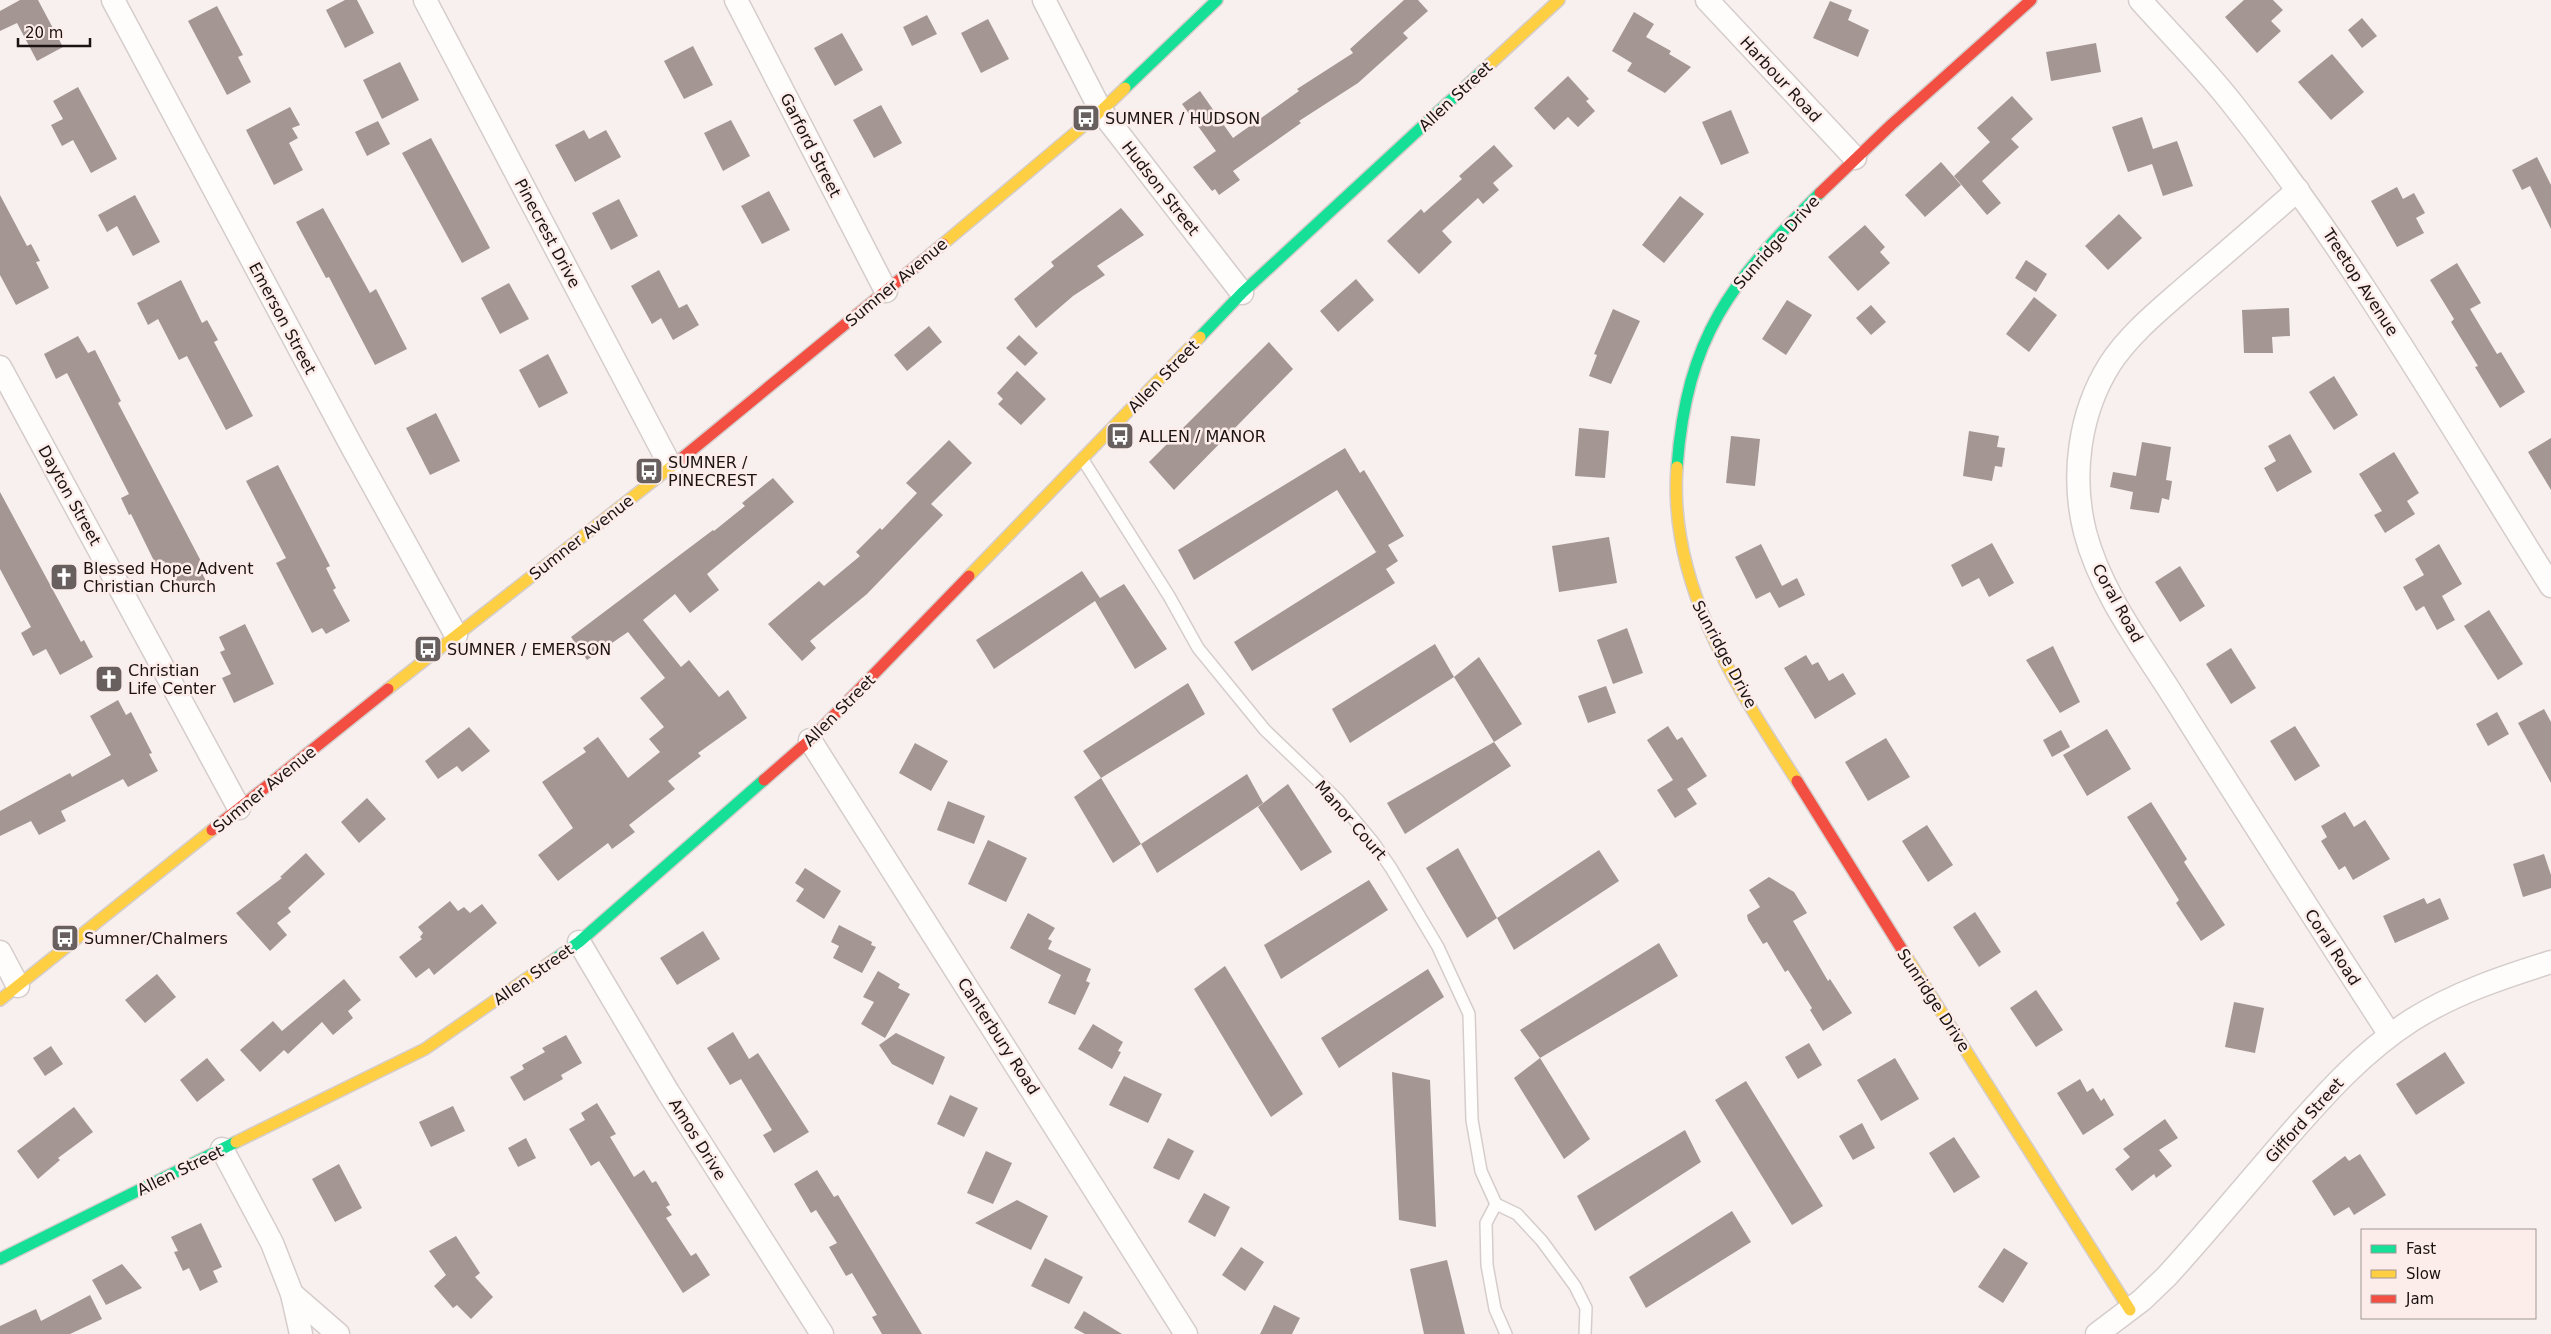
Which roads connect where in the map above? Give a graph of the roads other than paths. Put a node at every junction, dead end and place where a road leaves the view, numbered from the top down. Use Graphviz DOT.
graph roads {
  1 [pos="113,0"];
  2 [pos="425,0"];
  3 [pos="736,0"];
  4 [pos="1044,0"];
  5 [pos="1217,0"];
  6 [pos="1559,0"];
  7 [pos="1707,0"];
  8 [pos="2031,0"];
  9 [pos="2140,0"];
  10 [pos="1101,111"];
  11 [pos="1855,158"];
  12 [pos="2298,190"];
  13 [pos="886,291"];
  14 [pos="1242,293"];
  15 [pos="0,367"];
  16 [pos="1083,460"];
  17 [pos="671,467"];
  18 [pos="2551,586"];
  19 [pos="456,636"];
  20 [pos="810,740"];
  21 [pos="239,808"];
  22 [pos="579,942"];
  23 [pos="0,952"];
  24 [pos="2551,962"];
  25 [pos="18,986"];
  26 [pos="0,1000"];
  27 [pos="2390,1035"];
  28 [pos="222,1149"];
  29 [pos="1496,1204"];
  30 [pos="0,1259"];
  31 [pos="292,1294"];
  32 [pos="2130,1310"];
  33 [pos="301,1334"];
  34 [pos="338,1334"];
  35 [pos="822,1334"];
  36 [pos="1186,1334"];
  37 [pos="1506,1334"];
  38 [pos="1585,1334"];
  39 [pos="2097,1334"];
  1 -- 19 [label="street, Emerson Street"];
  2 -- 17 [label="street, Pinecrest Drive"];
  3 -- 13 [label="street, Garford Street"];
  4 -- 10 [label="street, Hudson Street"];
  5 -- 10 [label="main road, Sumner Avenue"];
  6 -- 14 [label="main road, Allen Street"];
  7 -- 11 [label="street, Harbour Road"];
  8 -- 11 [label="main road, Sunridge Drive"];
  9 -- 12 [label="street, Treetop Avenue"];
  10 -- 13 [label="main road, Sumner Avenue"];
  10 -- 14 [label="street, Hudson Street"];
  11 -- 32 [label="main road, Sunridge Drive"];
  12 -- 18 [label="street, Treetop Avenue"];
  12 -- 27 [label="street, Coral Road"];
  13 -- 17 [label="main road, Sumner Avenue"];
  14 -- 16 [label="main road, Allen Street"];
  15 -- 21 [label="street, Dayton Street"];
  16 -- 20 [label="main road, Allen Street"];
  16 -- 29 [label="lane, Manor Court"];
  17 -- 19 [label="main road, Sumner Avenue"];
  19 -- 21 [label="main road, Sumner Avenue"];
  20 -- 22 [label="main road, Allen Street"];
  20 -- 36 [label="street, Canterbury Road"];
  21 -- 25 [label="main road, Sumner Avenue"];
  22 -- 28 [label="main road, Allen Street"];
  22 -- 35 [label="street, Amos Drive"];
  23 -- 25 [label="street"];
  24 -- 27 [label="street, Gifford Street"];
  25 -- 26 [label="main road, Sumner Avenue"];
  27 -- 32 [label="street, Gifford Street"];
  28 -- 30 [label="main road, Allen Street"];
  28 -- 31 [label="street"];
  29 -- 37 [label="lane"];
  29 -- 38 [label="lane"];
  31 -- 33 [label="street"];
  31 -- 34 [label="street"];
  32 -- 39 [label="street, Gifford Street"];
}
